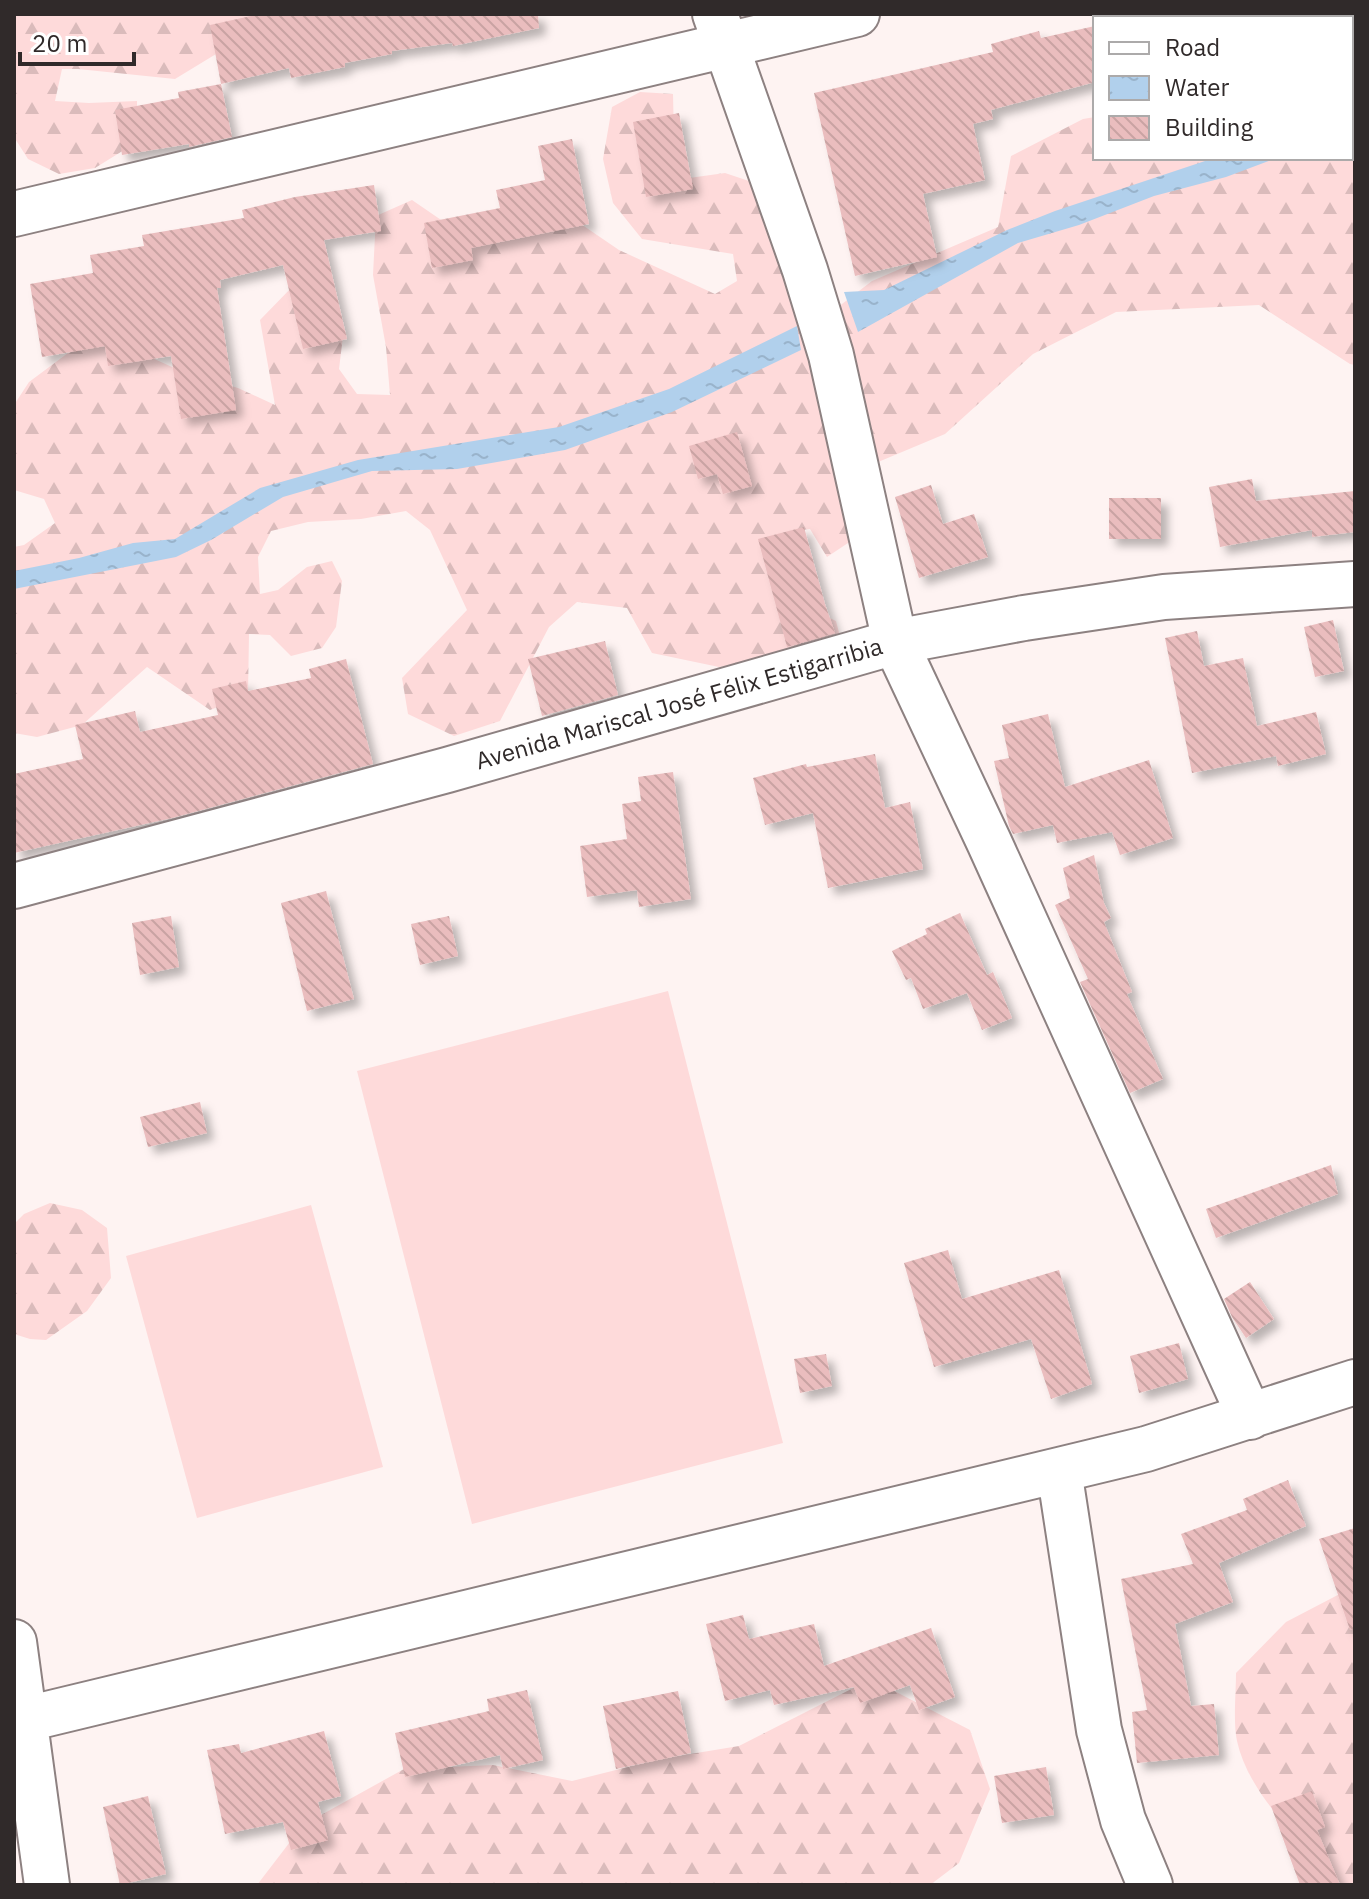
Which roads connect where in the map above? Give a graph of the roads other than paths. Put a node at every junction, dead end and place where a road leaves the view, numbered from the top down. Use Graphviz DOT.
graph roads {
  1 [pos="857,14"];
  2 [pos="720,30"];
  3 [pos="14,214"];
  4 [pos="1355,584"];
  5 [pos="895,642"];
  6 [pos="14,886"];
  7 [pos="1355,1382"];
  8 [pos="1250,1417"];
  9 [pos="1059,1470"];
  10 [pos="14,1642"];
  11 [pos="20,1720"];
  12 [pos="47,1885"];
  13 [pos="1150,1885"];
  1 -- 2 [label="street"];
  2 -- 3 [label="street"];
  2 -- 5 [label="street"];
  4 -- 5 [label="street, Avenida Mariscal José Félix Estigarribia"];
  5 -- 6 [label="street, Avenida Mariscal José Félix Estigarribia"];
  5 -- 8 [label="street"];
  7 -- 8 [label="street"];
  8 -- 9 [label="street"];
  9 -- 11 [label="street"];
  9 -- 13 [label="street"];
  10 -- 11 [label="street"];
  11 -- 12 [label="street"];
}
